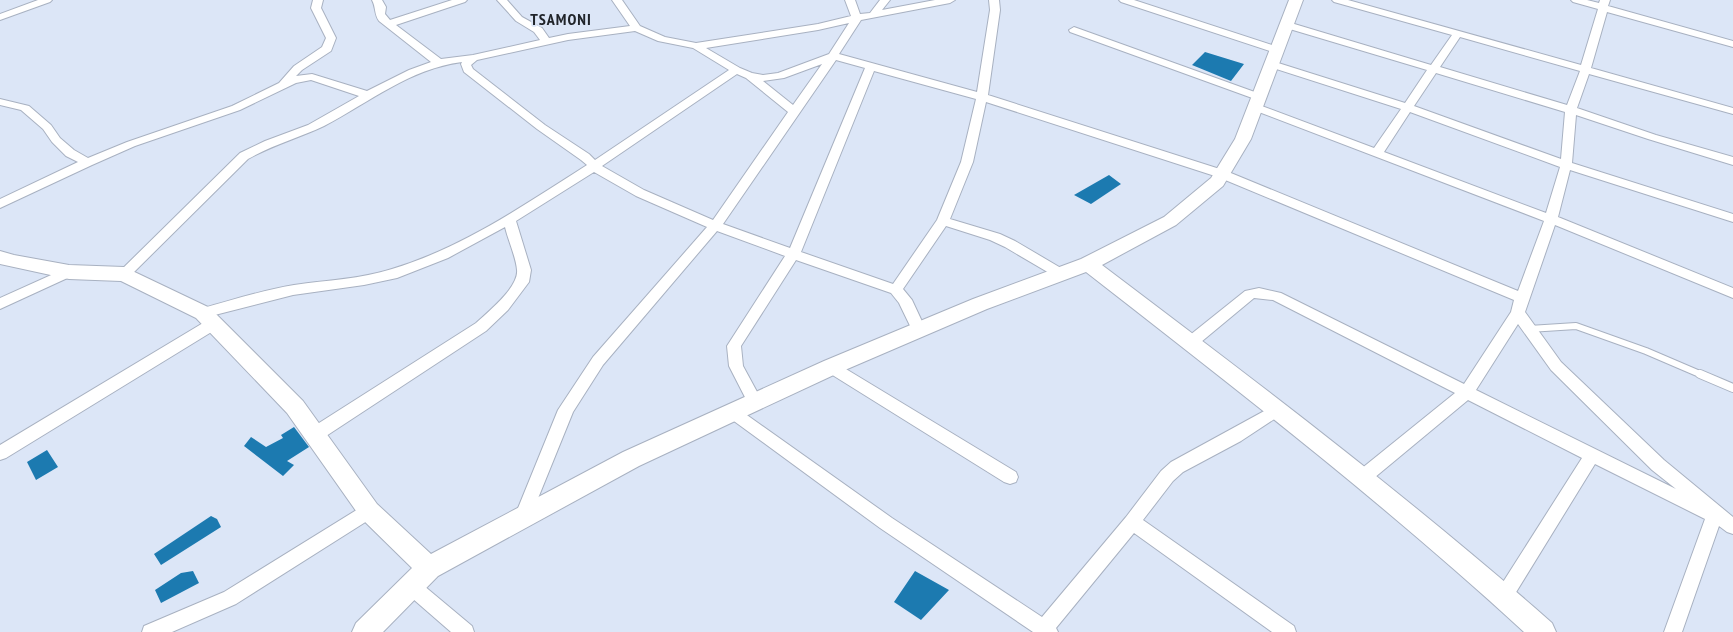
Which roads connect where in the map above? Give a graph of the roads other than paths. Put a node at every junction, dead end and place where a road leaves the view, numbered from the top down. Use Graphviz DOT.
graph roads {
  1 [pos="46,0"];
  2 [pos="318,0"];
  3 [pos="377,0"];
  4 [pos="462,0"];
  5 [pos="502,0"];
  6 [pos="617,0"];
  7 [pos="850,0"];
  8 [pos="885,0"];
  9 [pos="950,0"];
  10 [pos="994,0"];
  11 [pos="1124,0"];
  12 [pos="1296,0"];
  13 [pos="1337,0"];
  14 [pos="1576,0"];
  15 [pos="1604,4"];
  16 [pos="873,15"];
  17 [pos="0,17"];
  18 [pos="857,18"];
  19 [pos="389,24"];
  20 [pos="1287,24"];
  21 [pos="636,28"];
  22 [pos="1074,30"];
  23 [pos="1458,33"];
  24 [pos="546,42"];
  25 [pos="1733,44"];
  26 [pos="696,46"];
  27 [pos="833,56"];
  28 [pos="1274,57"];
  29 [pos="473,58"];
  30 [pos="439,63"];
  31 [pos="871,66"];
  32 [pos="1434,68"];
  33 [pos="736,70"];
  34 [pos="1584,71"];
  35 [pos="750,76"];
  36 [pos="281,86"];
  37 [pos="367,95"];
  38 [pos="982,97"];
  39 [pos="0,102"];
  40 [pos="1257,102"];
  41 [pos="1408,108"];
  42 [pos="1571,110"];
  43 [pos="1733,111"];
  44 [pos="794,112"];
  45 [pos="1377,153"];
  46 [pos="1733,161"];
  47 [pos="88,162"];
  48 [pos="1566,165"];
  49 [pos="594,166"];
  50 [pos="1222,174"];
  51 [pos="0,204"];
  52 [pos="1733,218"];
  53 [pos="1551,219"];
  54 [pos="509,220"];
  55 [pos="943,221"];
  56 [pos="715,226"];
  57 [pos="794,252"];
  58 [pos="0,257"];
  59 [pos="1088,264"];
  60 [pos="69,272"];
  61 [pos="124,274"];
  62 [pos="1061,274"];
  63 [pos="896,290"];
  64 [pos="1733,293"];
  65 [pos="1522,298"];
  66 [pos="0,304"];
  67 [pos="1518,313"];
  68 [pos="208,319"];
  69 [pos="1529,329"];
  70 [pos="919,330"];
  71 [pos="1190,343"];
  72 [pos="831,367"];
  73 [pos="1733,388"];
  74 [pos="1467,392"];
  75 [pos="754,401"];
  76 [pos="1277,410"];
  77 [pos="732,412"];
  78 [pos="314,435"];
  79 [pos="0,453"];
  80 [pos="1592,454"];
  81 [pos="1010,478"];
  82 [pos="1362,478"];
  83 [pos="369,511"];
  84 [pos="522,518"];
  85 [pos="1132,522"];
  86 [pos="1725,522"];
  87 [pos="429,568"];
  88 [pos="412,586"];
  89 [pos="1504,596"];
  90 [pos="1046,630"];
  91 [pos="151,632"];
  92 [pos="366,632"];
  93 [pos="465,632"];
  94 [pos="1287,632"];
  95 [pos="1543,632"];
  96 [pos="1673,632"];
  1 -- 17 [label="street"];
  2 -- 36 [label="street"];
  3 -- 19 [label="street"];
  4 -- 19 [label="street"];
  5 -- 24 [label="street"];
  6 -- 21 [label="street"];
  7 -- 18 [label="street"];
  8 -- 16 [label="street"];
  9 -- 16 [label="street"];
  10 -- 38 [label="street"];
  11 -- 28 [label="street"];
  12 -- 20 [label="main road"];
  13 -- 23 [label="street"];
  14 -- 15 [label="street"];
  15 -- 25 [label="street"];
  15 -- 34 [label="street"];
  16 -- 18 [label="street"];
  18 -- 26 [label="street"];
  18 -- 27 [label="street"];
  19 -- 30 [label="street"];
  20 -- 28 [label="main road"];
  20 -- 32 [label="street"];
  21 -- 24 [label="street"];
  21 -- 26 [label="street"];
  22 -- 40 [label="street"];
  23 -- 32 [label="street"];
  23 -- 34 [label="street"];
  24 -- 29 [label="street"];
  26 -- 33 [label="street"];
  27 -- 31 [label="street"];
  27 -- 35 [label="street"];
  27 -- 44 [label="street"];
  28 -- 40 [label="main road"];
  28 -- 41 [label="street"];
  29 -- 30 [label="street"];
  29 -- 49 [label="street"];
  30 -- 37 [label="street"];
  31 -- 38 [label="street"];
  31 -- 57 [label="street"];
  32 -- 41 [label="street"];
  32 -- 42 [label="street"];
  33 -- 35 [label="street"];
  33 -- 49 [label="street"];
  34 -- 42 [label="street"];
  34 -- 43 [label="street"];
  35 -- 44 [label="street"];
  36 -- 37 [label="street"];
  36 -- 47 [label="street"];
  37 -- 61 [label="street"];
  38 -- 50 [label="street"];
  38 -- 55 [label="street"];
  39 -- 47 [label="street"];
  40 -- 45 [label="street"];
  40 -- 50 [label="main road"];
  41 -- 45 [label="street"];
  41 -- 48 [label="street"];
  42 -- 46 [label="street"];
  42 -- 48 [label="street"];
  44 -- 56 [label="street"];
  45 -- 53 [label="street"];
  47 -- 51 [label="street"];
  48 -- 52 [label="street"];
  48 -- 53 [label="street"];
  49 -- 54 [label="street"];
  49 -- 56 [label="street"];
  50 -- 59 [label="main road"];
  50 -- 65 [label="street"];
  53 -- 64 [label="street"];
  53 -- 65 [label="street"];
  54 -- 68 [label="street"];
  54 -- 78 [label="street"];
  55 -- 62 [label="street"];
  55 -- 63 [label="street"];
  56 -- 57 [label="street"];
  56 -- 84 [label="street"];
  57 -- 63 [label="street"];
  57 -- 75 [label="street"];
  58 -- 60 [label="main road"];
  59 -- 62 [label="main road"];
  59 -- 71 [label="main road"];
  60 -- 61 [label="main road"];
  60 -- 66 [label="street"];
  61 -- 68 [label="main road"];
  62 -- 70 [label="main road"];
  63 -- 70 [label="street"];
  65 -- 67 [label="street"];
  67 -- 69 [label="street"];
  67 -- 74 [label="street"];
  68 -- 78 [label="main road"];
  68 -- 79 [label="street"];
  69 -- 73 [label="lane"];
  69 -- 86 [label="street"];
  70 -- 72 [label="main road"];
  71 -- 74 [label="street"];
  71 -- 76 [label="main road"];
  72 -- 75 [label="main road"];
  72 -- 81 [label="street"];
  74 -- 80 [label="street"];
  74 -- 82 [label="street"];
  75 -- 77 [label="main road"];
  76 -- 82 [label="main road"];
  76 -- 85 [label="street"];
  77 -- 84 [label="main road"];
  77 -- 90 [label="street"];
  78 -- 83 [label="main road"];
  80 -- 86 [label="street"];
  80 -- 89 [label="street"];
  82 -- 89 [label="main road"];
  83 -- 87 [label="main road"];
  83 -- 91 [label="street"];
  84 -- 87 [label="main road"];
  85 -- 90 [label="street"];
  85 -- 94 [label="street"];
  86 -- 96 [label="street"];
  87 -- 88 [label="main road"];
  88 -- 92 [label="main road"];
  88 -- 93 [label="street"];
  89 -- 95 [label="main road"];
}
